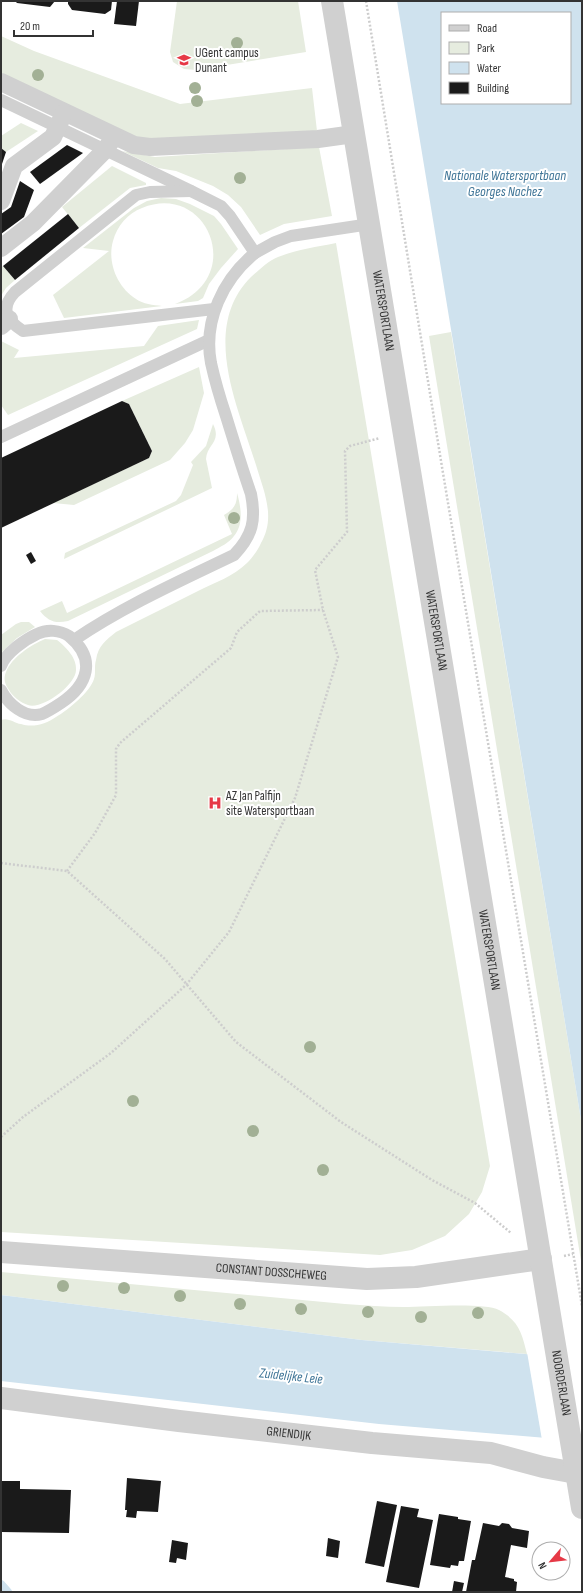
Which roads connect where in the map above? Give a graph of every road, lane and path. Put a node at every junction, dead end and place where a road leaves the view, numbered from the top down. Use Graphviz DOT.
graph roads {
  1 [pos="332,1"];
  2 [pos="366,1"];
  3 [pos="3,92"];
  4 [pos="61,120"];
  5 [pos="354,134"];
  6 [pos="109,143"];
  7 [pos="191,191"];
  8 [pos="1,201"];
  9 [pos="370,224"];
  10 [pos="1,248"];
  11 [pos="255,253"];
  12 [pos="214,309"];
  13 [pos="5,322"];
  14 [pos="209,340"];
  15 [pos="404,434"];
  16 [pos="1,437"];
  17 [pos="323,610"];
  18 [pos="74,640"];
  19 [pos="1,666"];
  20 [pos="2,697"];
  21 [pos="1,863"];
  22 [pos="67,871"];
  23 [pos="186,985"];
  24 [pos="1,1137"];
  25 [pos="511,1233"];
  26 [pos="1,1252"];
  27 [pos="541,1259"];
  28 [pos="582,1306"];
  29 [pos="1,1398"];
  30 [pos="575,1465"];
  31 [pos="582,1508"];
  1 -- 5 [label="street, WATERSPORTLAAN"];
  2 -- 28 [label="path"];
  3 -- 4 [label="street"];
  4 -- 6 [label="street"];
  4 -- 8 [label="street"];
  5 -- 6 [label="street"];
  5 -- 9 [label="street, WATERSPORTLAAN"];
  6 -- 7 [label="lane"];
  6 -- 10 [label="street"];
  7 -- 11 [label="lane"];
  7 -- 13 [label="lane"];
  9 -- 11 [label="lane"];
  9 -- 15 [label="street, WATERSPORTLAAN"];
  11 -- 12 [label="lane"];
  12 -- 13 [label="lane"];
  12 -- 14 [label="lane"];
  14 -- 16 [label="lane"];
  14 -- 18 [label="lane"];
  15 -- 17 [label="path"];
  15 -- 27 [label="street, WATERSPORTLAAN"];
  17 -- 22 [label="path"];
  17 -- 23 [label="path"];
  18 -- 19 [label="lane"];
  18 -- 20 [label="lane"];
  21 -- 22 [label="path"];
  22 -- 23 [label="path"];
  23 -- 24 [label="path"];
  23 -- 25 [label="path"];
  26 -- 27 [label="street, CONSTANT DOSSCHEWEG"];
  27 -- 30 [label="street, NOORDERLAAN"];
  29 -- 30 [label="street, GRIENDIJK"];
  30 -- 31 [label="street, NOORDERLAAN"];
}
